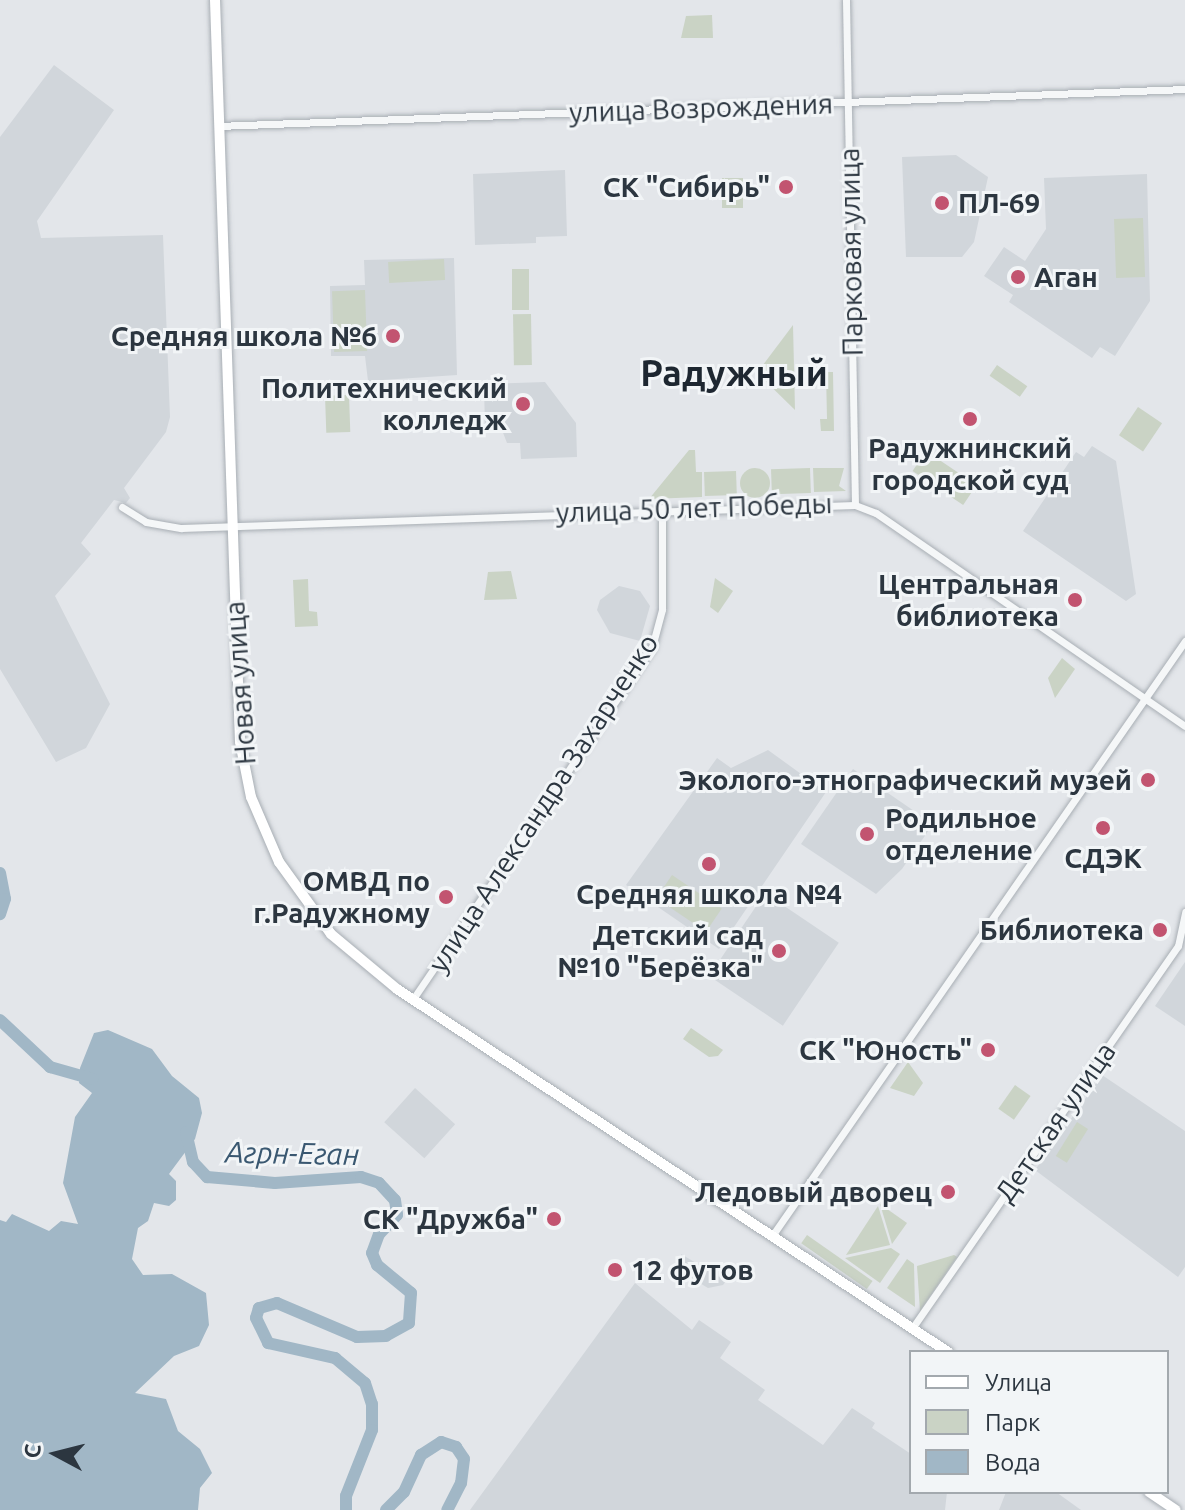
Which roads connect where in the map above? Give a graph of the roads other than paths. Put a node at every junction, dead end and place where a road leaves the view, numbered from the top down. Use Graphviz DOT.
graph roads {
  1 [pos="215,0"];
  2 [pos="846,0"];
  3 [pos="1185,89"];
  4 [pos="848,102"];
  5 [pos="218,126"];
  6 [pos="855,505"];
  7 [pos="122,507"];
  8 [pos="662,508"];
  9 [pos="231,525"];
  10 [pos="1185,641"];
  11 [pos="1145,699"];
  12 [pos="1185,726"];
  13 [pos="1185,912"];
  14 [pos="413,999"];
  15 [pos="774,1233"];
  16 [pos="913,1327"];
  17 [pos="945,1350"];
  18 [pos="1152,1494"];
  19 [pos="1176,1510"];
  1 -- 5 [label="street, Новая улица"];
  2 -- 4 [label="street, Парковая улица"];
  3 -- 4 [label="street, улица Возрождения"];
  4 -- 5 [label="street, улица Возрождения"];
  4 -- 6 [label="street, Парковая улица"];
  5 -- 9 [label="street, Новая улица"];
  6 -- 8 [label="street, улица 50 лет Победы"];
  6 -- 11 [label="street, улица 50 лет Победы"];
  7 -- 9 [label="street, улица 50 лет Победы"];
  8 -- 9 [label="street, улица 50 лет Победы"];
  8 -- 14 [label="street, улица Александра Захарченко"];
  9 -- 14 [label="street, Новая улица"];
  10 -- 11 [label="street"];
  11 -- 12 [label="street, улица 50 лет Победы"];
  11 -- 15 [label="street"];
  13 -- 16 [label="street, Детская улица"];
  14 -- 15 [label="street, Новая улица"];
  15 -- 16 [label="street, Новая улица"];
  16 -- 17 [label="street, Новая улица"];
  18 -- 19 [label="street"];
}
